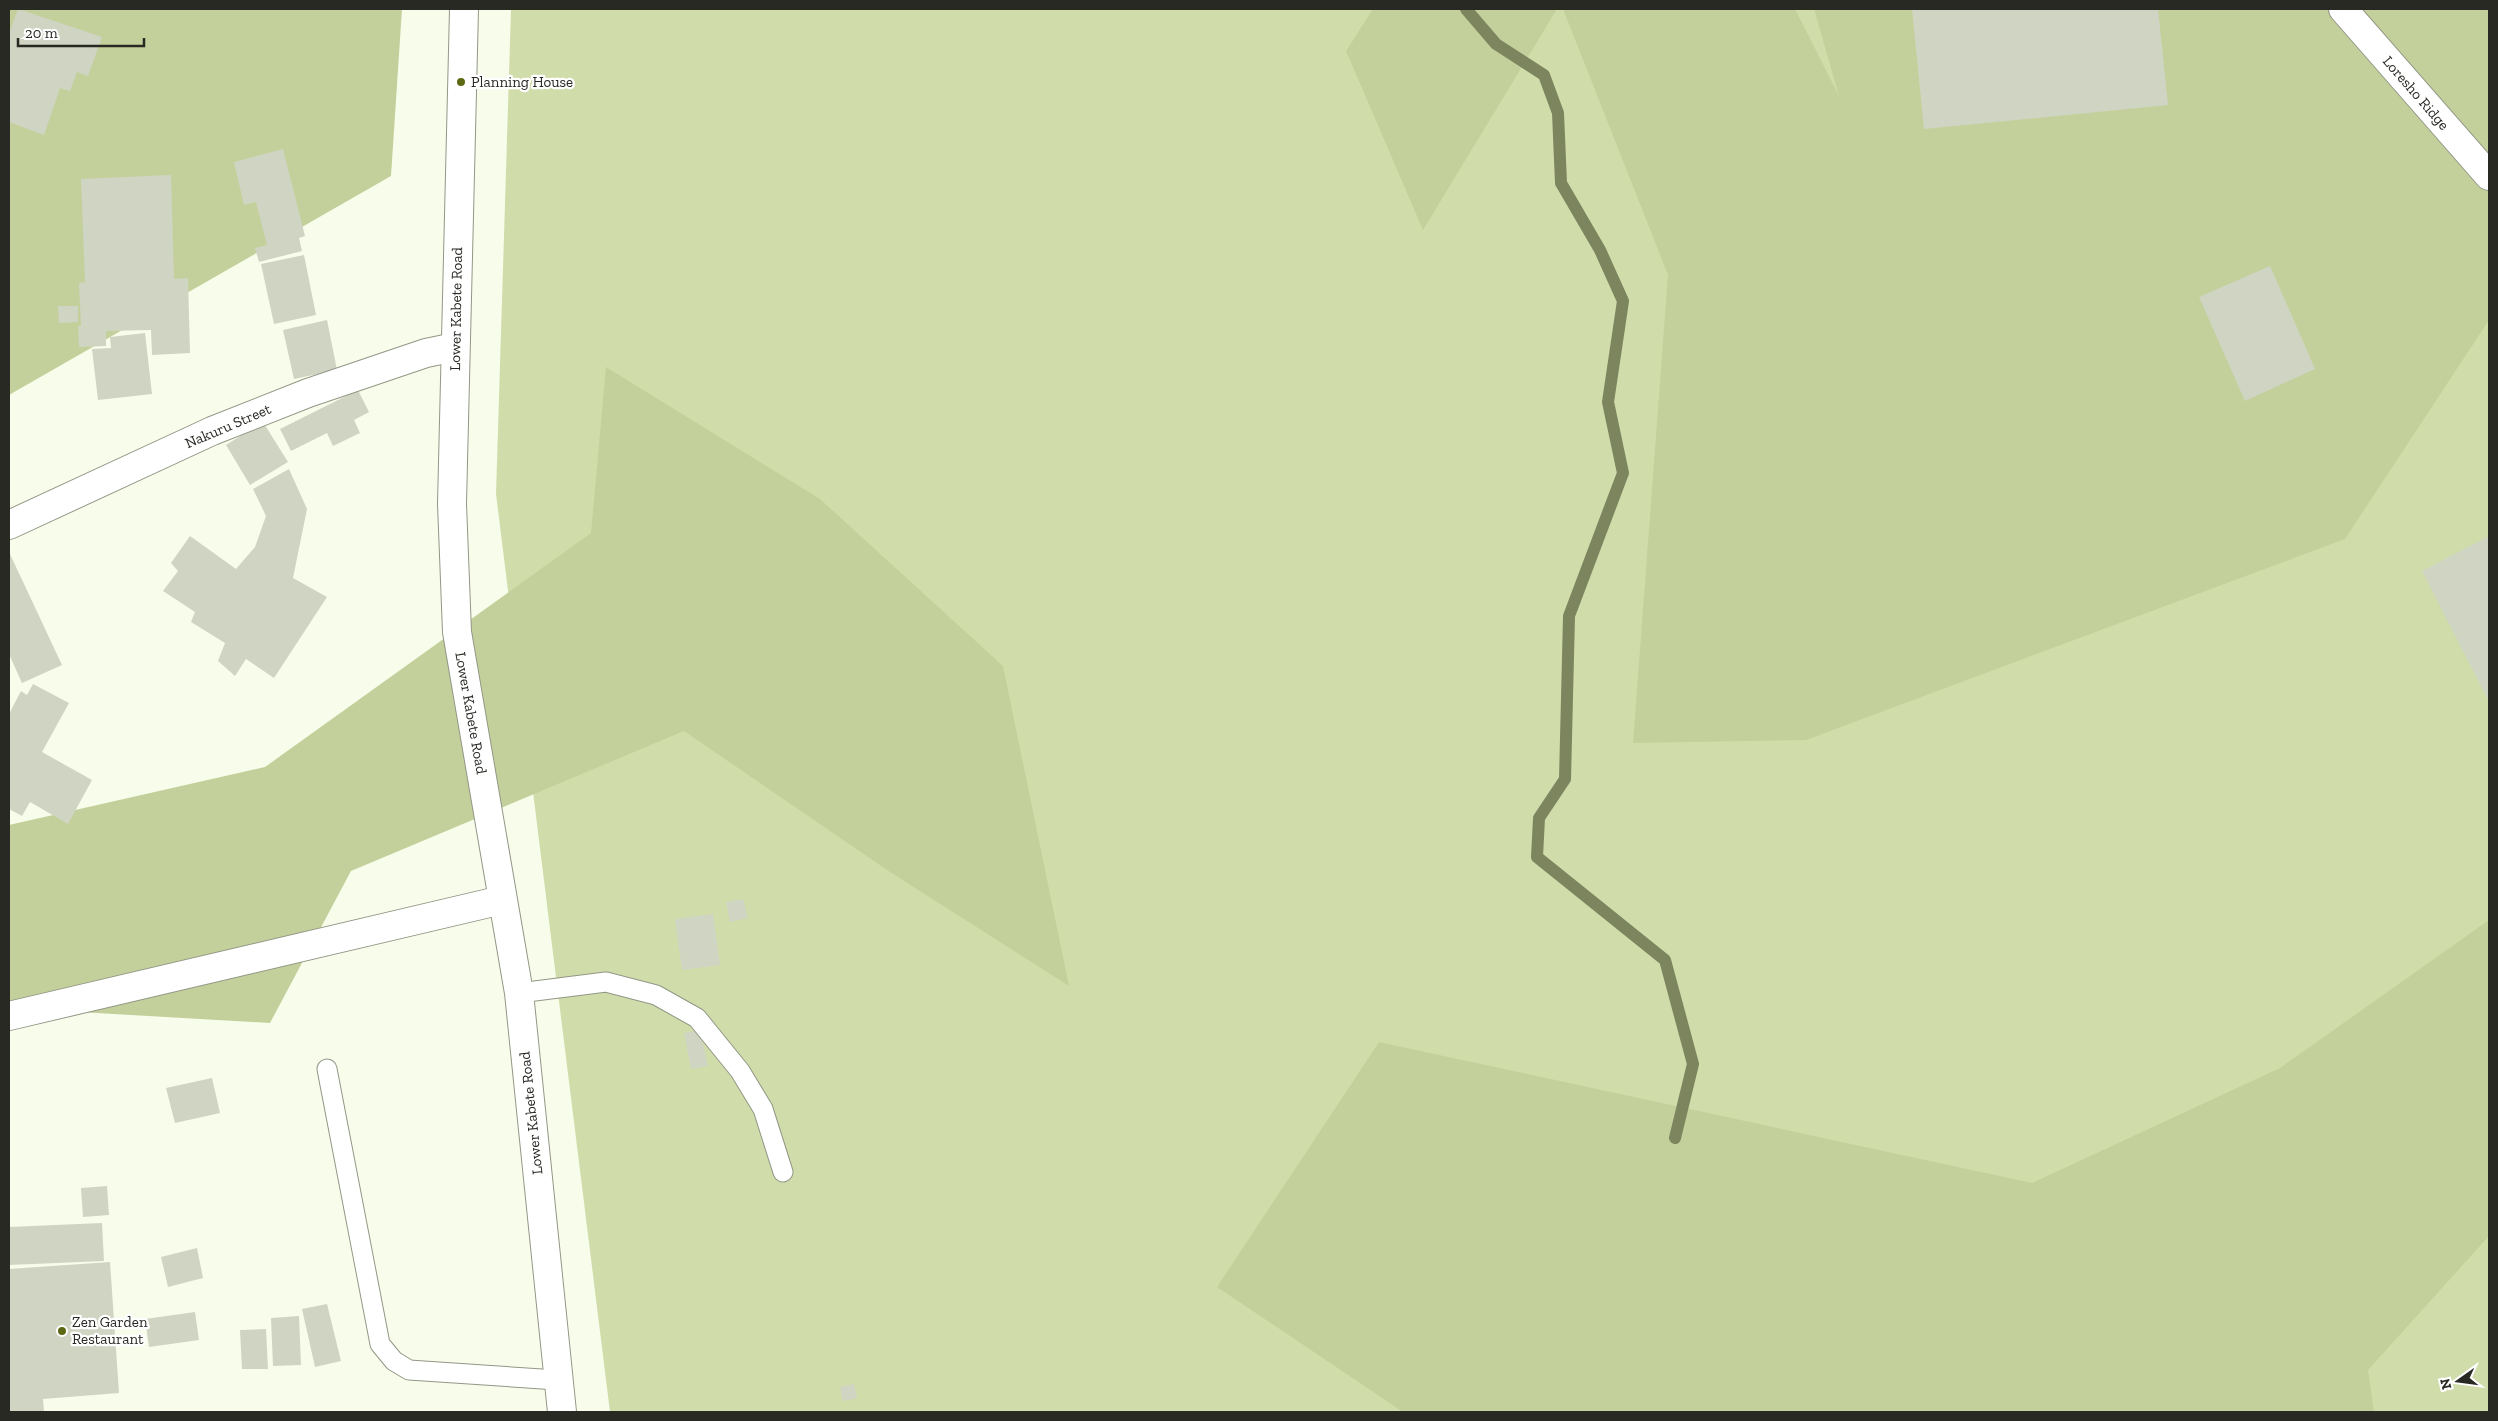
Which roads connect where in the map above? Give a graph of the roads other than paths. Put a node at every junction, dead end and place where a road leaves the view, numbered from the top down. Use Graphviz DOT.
graph roads {
  1 [pos="464,9"];
  2 [pos="2344,9"];
  3 [pos="2489,176"];
  4 [pos="455,347"];
  5 [pos="9,525"];
  6 [pos="502,900"];
  7 [pos="519,993"];
  8 [pos="9,1016"];
  9 [pos="327,1069"];
  10 [pos="783,1172"];
  11 [pos="557,1380"];
  12 [pos="562,1412"];
  1 -- 4 [label="main road, Lower Kabete Road"];
  2 -- 3 [label="main road, Loresho Ridge"];
  4 -- 5 [label="main road, Nakuru Street"];
  4 -- 6 [label="main road, Lower Kabete Road"];
  6 -- 7 [label="main road, Lower Kabete Road"];
  6 -- 8 [label="main road"];
  7 -- 10 [label="lane"];
  7 -- 11 [label="main road, Lower Kabete Road"];
  9 -- 11 [label="lane"];
  11 -- 12 [label="main road, Lower Kabete Road"];
}
